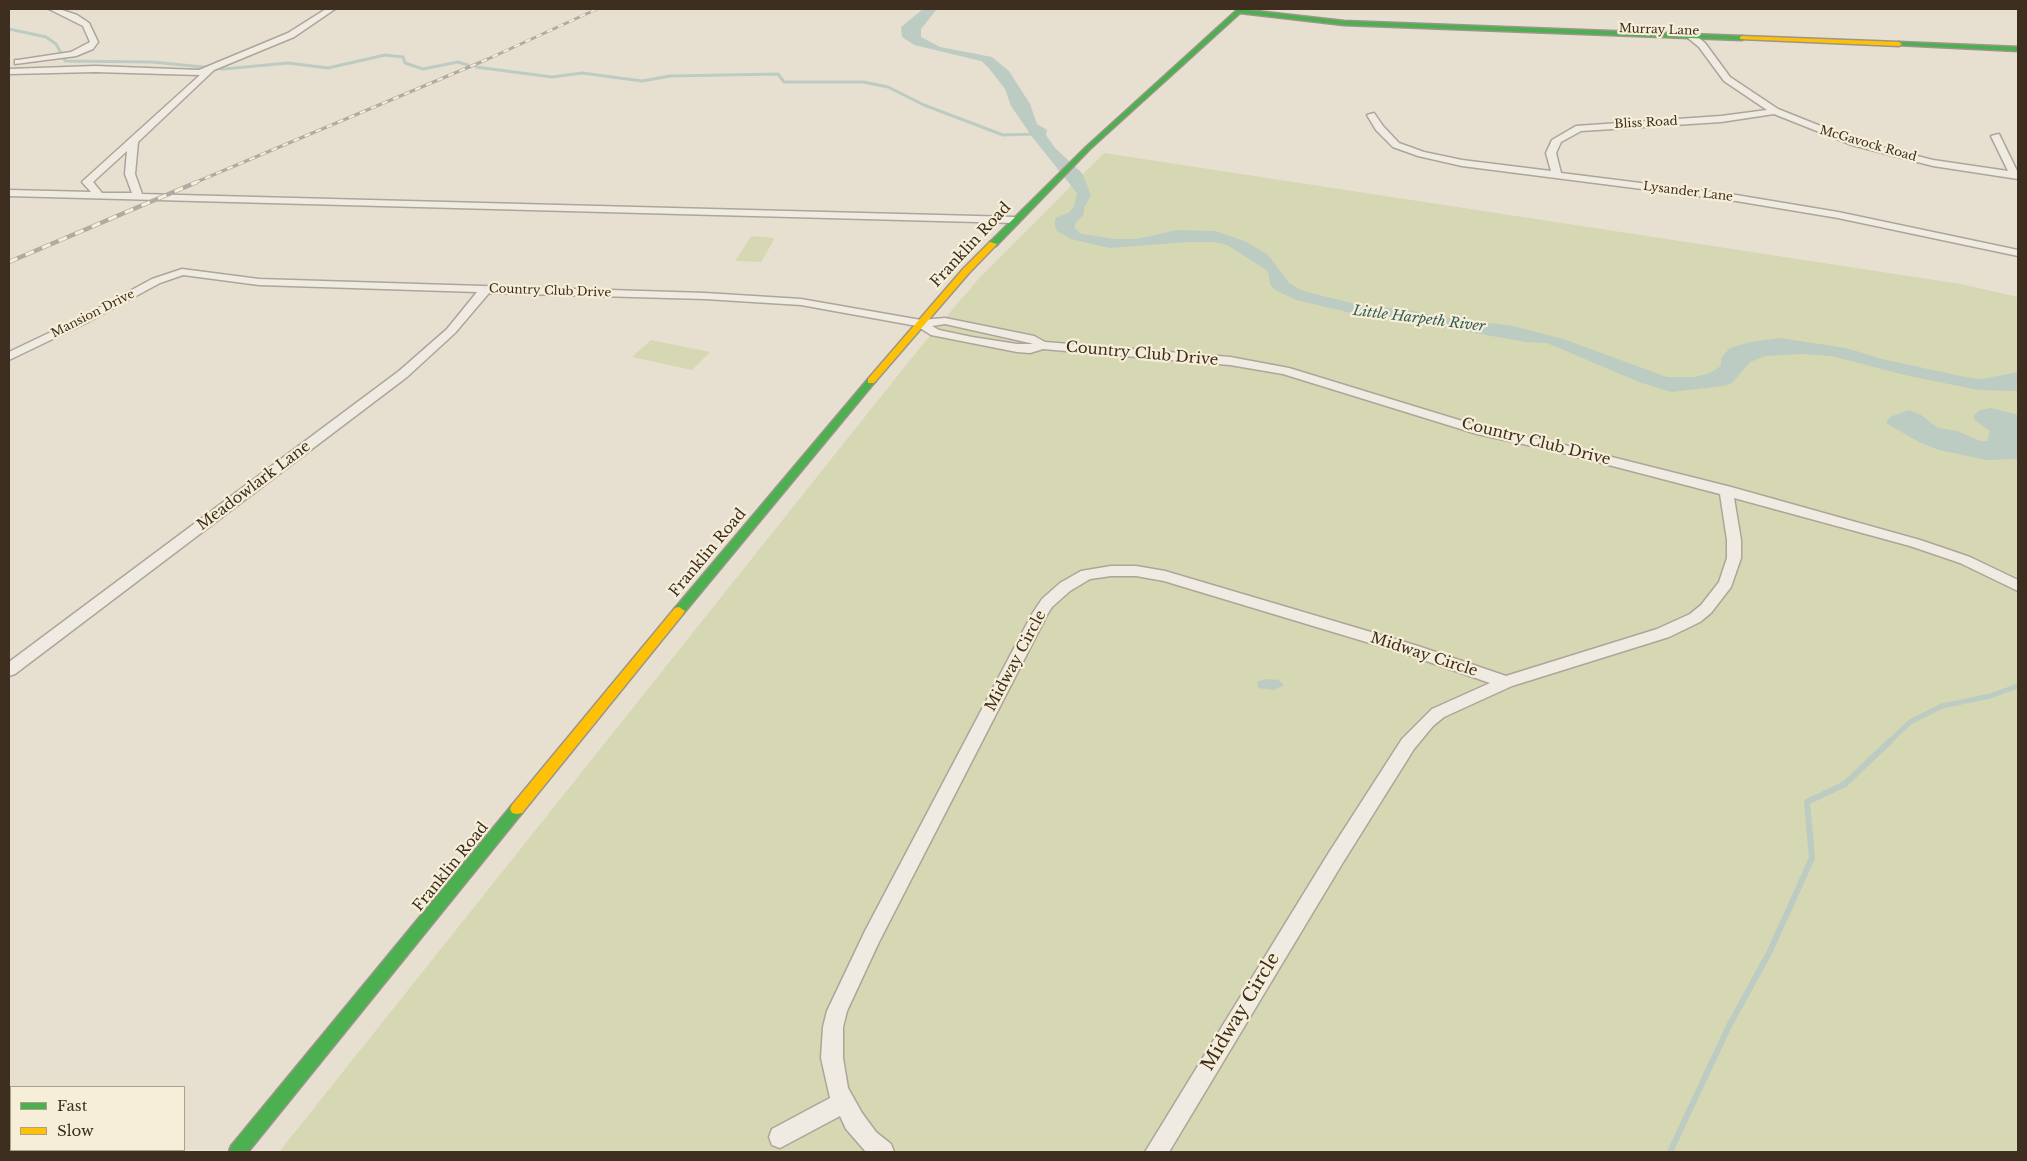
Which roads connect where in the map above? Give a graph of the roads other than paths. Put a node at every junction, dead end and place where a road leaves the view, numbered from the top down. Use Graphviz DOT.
graph roads {
  1 [pos="53,9"];
  2 [pos="331,9"];
  3 [pos="1240,10"];
  4 [pos="1299,20"];
  5 [pos="1691,36"];
  6 [pos="1702,46"];
  7 [pos="2018,49"];
  8 [pos="2018,57"];
  9 [pos="9,64"];
  10 [pos="9,71"];
  11 [pos="210,71"];
  12 [pos="1776,111"];
  13 [pos="1371,116"];
  14 [pos="1996,136"];
  15 [pos="133,141"];
  16 [pos="1557,175"];
  17 [pos="2016,175"];
  18 [pos="9,193"];
  19 [pos="100,196"];
  20 [pos="138,196"];
  21 [pos="1014,220"];
  22 [pos="2018,253"];
  23 [pos="178,272"];
  24 [pos="486,289"];
  25 [pos="921,322"];
  26 [pos="9,356"];
  27 [pos="1726,490"];
  28 [pos="2018,586"];
  29 [pos="9,670"];
  30 [pos="1506,682"];
  31 [pos="844,1102"];
  32 [pos="780,1137"];
  33 [pos="237,1152"];
  34 [pos="883,1152"];
  35 [pos="1156,1152"];
  1 -- 9 [label="street"];
  2 -- 11 [label="street"];
  3 -- 4 [label="main road, Murray Lane"];
  3 -- 21 [label="main road, Franklin Road"];
  4 -- 5 [label="main road, Murray Lane"];
  4 -- 6 [label="main road, Murray Lane"];
  5 -- 6 [label="street, McGavock Road"];
  5 -- 7 [label="main road, Murray Lane"];
  6 -- 8 [label="main road, Murray Lane"];
  6 -- 12 [label="street, McGavock Road"];
  10 -- 11 [label="street"];
  11 -- 15 [label="street"];
  12 -- 16 [label="street, Bliss Road"];
  12 -- 17 [label="street, McGavock Road"];
  13 -- 16 [label="street, Lysander Lane"];
  14 -- 17 [label="street"];
  15 -- 19 [label="street"];
  15 -- 20 [label="street"];
  16 -- 22 [label="street, Lysander Lane"];
  18 -- 19 [label="street"];
  19 -- 20 [label="street"];
  20 -- 21 [label="street"];
  21 -- 25 [label="main road, Franklin Road"];
  23 -- 24 [label="street, Country Club Drive"];
  23 -- 26 [label="street, Mansion Drive"];
  24 -- 25 [label="street, Country Club Drive"];
  24 -- 29 [label="street, Meadowlark Lane"];
  25 -- 27 [label="street, Country Club Drive"];
  25 -- 33 [label="main road, Franklin Road"];
  27 -- 28 [label="street, Country Club Drive"];
  27 -- 30 [label="street, Midway Circle"];
  30 -- 31 [label="street, Midway Circle"];
  30 -- 35 [label="street, Midway Circle"];
  31 -- 32 [label="street"];
  31 -- 34 [label="street, Midway Circle"];
}
